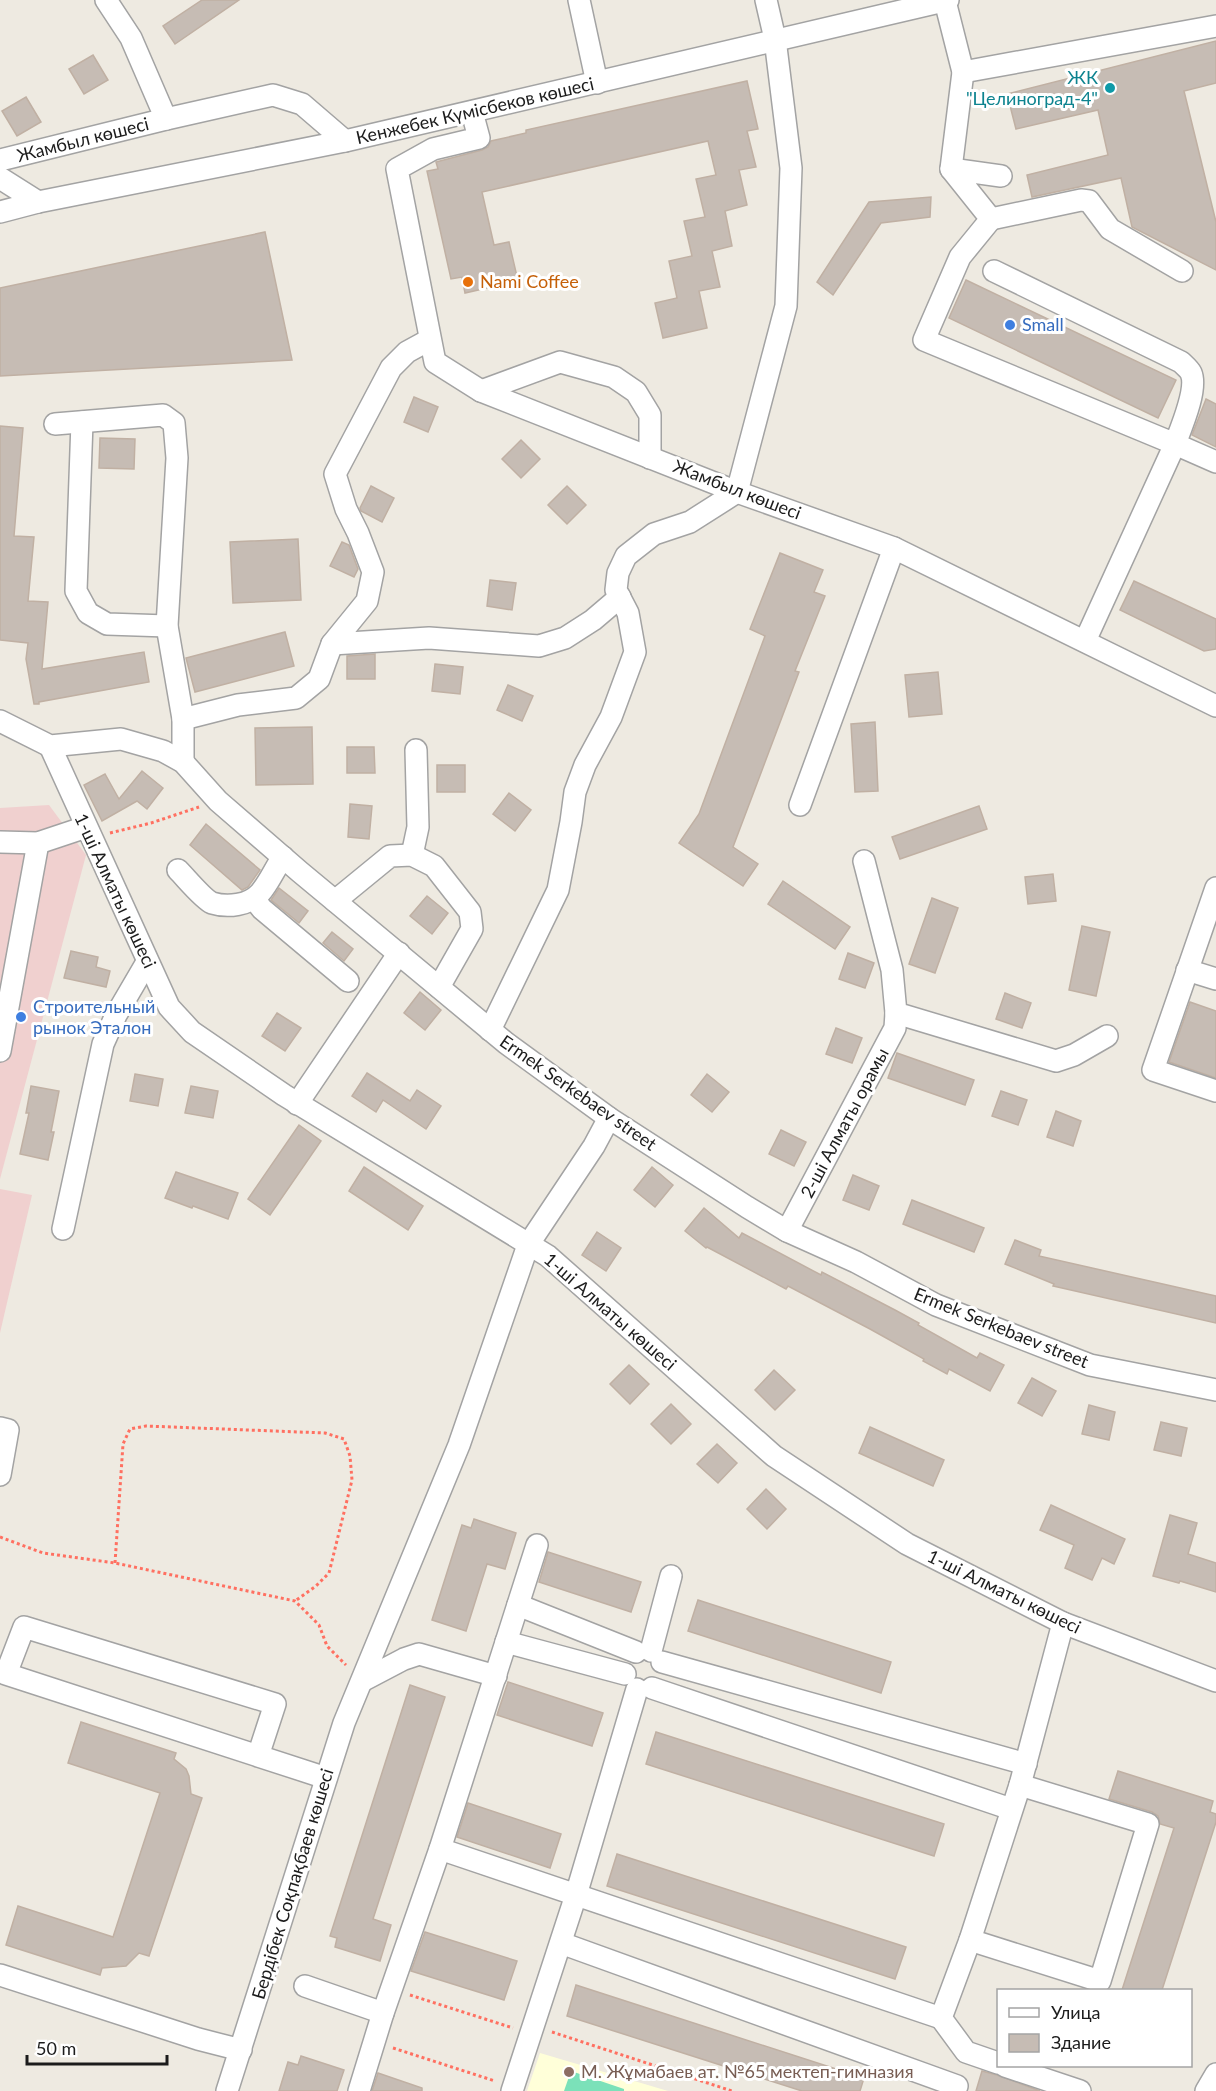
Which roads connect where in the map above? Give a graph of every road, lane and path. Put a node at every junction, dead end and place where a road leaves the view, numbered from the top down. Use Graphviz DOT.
graph roads {
  1 [pos="106,0"];
  2 [pos="579,0"];
  3 [pos="766,0"];
  4 [pos="946,0"];
  5 [pos="1216,26"];
  6 [pos="775,39"];
  7 [pos="963,72"];
  8 [pos="597,83"];
  9 [pos="472,112"];
  10 [pos="166,119"];
  11 [pos="345,141"];
  12 [pos="0,160"];
  13 [pos="951,168"];
  14 [pos="1001,176"];
  15 [pos="0,178"];
  16 [pos="38,202"];
  17 [pos="0,212"];
  18 [pos="991,219"];
  19 [pos="994,271"];
  20 [pos="1182,271"];
  21 [pos="429,340"];
  22 [pos="481,391"];
  23 [pos="82,422"];
  24 [pos="55,424"];
  25 [pos="1175,444"];
  26 [pos="650,458"];
  27 [pos="1216,462"];
  28 [pos="737,492"];
  29 [pos="894,548"];
  30 [pos="620,597"];
  31 [pos="167,626"];
  32 [pos="1085,641"];
  33 [pos="332,644"];
  34 [pos="1216,706"];
  35 [pos="183,719"];
  36 [pos="0,721"];
  37 [pos="50,746"];
  38 [pos="416,750"];
  39 [pos="183,762"];
  40 [pos="218,801"];
  41 [pos="800,805"];
  42 [pos="88,832"];
  43 [pos="0,842"];
  44 [pos="38,843"];
  45 [pos="412,855"];
  46 [pos="283,857"];
  47 [pos="864,861"];
  48 [pos="178,870"];
  49 [pos="1216,888"];
  50 [pos="254,899"];
  51 [pos="335,901"];
  52 [pos="399,953"];
  53 [pos="147,962"];
  54 [pos="1188,970"];
  55 [pos="7,977"];
  56 [pos="1216,979"];
  57 [pos="348,981"];
  58 [pos="439,987"];
  59 [pos="896,1012"];
  60 [pos="490,1030"];
  61 [pos="1107,1036"];
  62 [pos="0,1051"];
  63 [pos="1216,1091"];
  64 [pos="297,1104"];
  65 [pos="609,1118"];
  66 [pos="63,1229"];
  67 [pos="787,1231"];
  68 [pos="528,1245"];
  69 [pos="1216,1390"];
  70 [pos="0,1428"];
  71 [pos="0,1475"];
  72 [pos="0,1537"];
  73 [pos="537,1545"];
  74 [pos="115,1563"];
  75 [pos="671,1576"];
  76 [pos="295,1601"];
  77 [pos="518,1605"];
  78 [pos="1063,1623"];
  79 [pos="506,1642"];
  80 [pos="649,1655"];
  81 [pos="496,1676"];
  82 [pos="2,1680"];
  83 [pos="364,1680"];
  84 [pos="1216,1681"];
  85 [pos="638,1684"];
  86 [pos="258,1756"];
  87 [pos="1026,1764"];
  88 [pos="326,1778"];
  89 [pos="1020,1785"];
  90 [pos="1011,1809"];
  91 [pos="440,1849"];
  92 [pos="576,1895"];
  93 [pos="970,1940"];
  94 [pos="561,1943"];
  95 [pos="0,1975"];
  96 [pos="305,1986"];
  97 [pos="392,1989"];
  98 [pos="383,2013"];
  99 [pos="940,2018"];
  100 [pos="532,2030"];
  101 [pos="374,2042"];
  102 [pos="241,2050"];
  103 [pos="966,2052"];
  104 [pos="997,2062"];
  105 [pos="1008,2067"];
  106 [pos="1216,2074"];
  107 [pos="956,2088"];
  108 [pos="513,2089"];
  109 [pos="228,2091"];
  110 [pos="359,2091"];
  111 [pos="732,2091"];
  112 [pos="1080,2091"];
  113 [pos="1206,2091"];
  1 -- 10 [label="street, Жамбыл көшесі"];
  2 -- 8 [label="street"];
  3 -- 6 [label="street"];
  4 -- 6 [label="street, Кенжебек Күмісбеков көшесі"];
  4 -- 7 [label="street"];
  5 -- 7 [label="street"];
  6 -- 8 [label="street, Кенжебек Күмісбеков көшесі"];
  6 -- 28 [label="street"];
  7 -- 13 [label="street"];
  8 -- 9 [label="street, Кенжебек Күмісбеков көшесі"];
  9 -- 11 [label="street, Кенжебек Күмісбеков көшесі"];
  9 -- 21 [label="street, Жамбыл көшесі"];
  10 -- 11 [label="street, Жамбыл көшесі"];
  10 -- 12 [label="street, Жамбыл көшесі"];
  11 -- 16 [label="street, Кенжебек Күмісбеков көшесі"];
  13 -- 14 [label="street"];
  13 -- 18 [label="street"];
  15 -- 16 [label="street"];
  16 -- 17 [label="street, Кенжебек Күмісбеков көшесі"];
  18 -- 20 [label="street"];
  18 -- 25 [label="street"];
  19 -- 25 [label="street"];
  21 -- 22 [label="street, Жамбыл көшесі"];
  21 -- 33 [label="street"];
  22 -- 26 [label="street, Жамбыл көшесі"];
  22 -- 26 [label="street"];
  23 -- 24 [label="street"];
  23 -- 31 [label="street"];
  23 -- 31 [label="street"];
  25 -- 27 [label="street"];
  25 -- 32 [label="street"];
  26 -- 28 [label="street, Жамбыл көшесі"];
  28 -- 29 [label="street, Жамбыл көшесі"];
  28 -- 30 [label="street"];
  29 -- 32 [label="street, Жамбыл көшесі"];
  29 -- 41 [label="street"];
  30 -- 33 [label="street"];
  30 -- 60 [label="street"];
  31 -- 35 [label="street"];
  32 -- 34 [label="street, Жамбыл көшесі"];
  33 -- 35 [label="street"];
  35 -- 39 [label="street"];
  36 -- 37 [label="street"];
  37 -- 39 [label="street, Ermek Serkebaev street"];
  37 -- 42 [label="street, 1-ші Алматы көшесі"];
  38 -- 45 [label="street"];
  39 -- 40 [label="street, Ermek Serkebaev street"];
  40 -- 42 [label="path"];
  40 -- 46 [label="street, Ermek Serkebaev street"];
  42 -- 44 [label="street"];
  42 -- 53 [label="street, 1-ші Алматы көшесі"];
  43 -- 44 [label="street"];
  44 -- 55 [label="street"];
  45 -- 51 [label="street"];
  45 -- 58 [label="street"];
  46 -- 50 [label="street"];
  46 -- 51 [label="street, Ermek Serkebaev street"];
  47 -- 59 [label="street, 2-ші Алматы орамы"];
  48 -- 50 [label="street"];
  49 -- 54 [label="street"];
  50 -- 57 [label="street"];
  51 -- 52 [label="street, Ermek Serkebaev street"];
  52 -- 58 [label="street, Ermek Serkebaev street"];
  52 -- 64 [label="street"];
  53 -- 64 [label="street, 1-ші Алматы көшесі"];
  53 -- 66 [label="street"];
  54 -- 56 [label="street"];
  54 -- 63 [label="street"];
  55 -- 62 [label="street"];
  58 -- 60 [label="street, Ermek Serkebaev street"];
  59 -- 61 [label="street"];
  59 -- 67 [label="street, 2-ші Алматы орамы"];
  60 -- 65 [label="street, Ermek Serkebaev street"];
  64 -- 68 [label="street, 1-ші Алматы көшесі"];
  65 -- 67 [label="street, Ermek Serkebaev street"];
  65 -- 68 [label="street, Бердібек Соқпақбаев көшесі"];
  67 -- 69 [label="street, Ermek Serkebaev street"];
  68 -- 78 [label="street, 1-ші Алматы көшесі"];
  68 -- 83 [label="street, Бердібек Соқпақбаев көшесі"];
  70 -- 71 [label="street"];
  72 -- 74 [label="path"];
  73 -- 77 [label="street"];
  74 -- 76 [label="path"];
  74 -- 76 [label="path"];
  75 -- 80 [label="street"];
  76 -- 83 [label="path"];
  77 -- 79 [label="street"];
  77 -- 80 [label="street"];
  78 -- 84 [label="street, 1-ші Алматы көшесі"];
  78 -- 87 [label="street"];
  79 -- 81 [label="street"];
  79 -- 85 [label="street"];
  80 -- 85 [label="street"];
  80 -- 85 [label="street"];
  80 -- 87 [label="street"];
  81 -- 83 [label="street"];
  81 -- 91 [label="street"];
  82 -- 86 [label="street"];
  82 -- 86 [label="street"];
  83 -- 88 [label="street, Бердібек Соқпақбаев көшесі"];
  85 -- 90 [label="street"];
  85 -- 92 [label="street"];
  86 -- 88 [label="street"];
  87 -- 89 [label="street"];
  88 -- 102 [label="street, Бердібек Соқпақбаев көшесі"];
  89 -- 90 [label="street"];
  89 -- 93 [label="street"];
  90 -- 93 [label="street"];
  91 -- 92 [label="street"];
  91 -- 97 [label="street"];
  92 -- 94 [label="street"];
  92 -- 99 [label="street"];
  93 -- 99 [label="street"];
  94 -- 100 [label="street"];
  94 -- 107 [label="street"];
  95 -- 102 [label="street"];
  96 -- 98 [label="street"];
  97 -- 98 [label="street"];
  97 -- 100 [label="path"];
  98 -- 101 [label="street"];
  99 -- 103 [label="street"];
  100 -- 108 [label="street"];
  100 -- 111 [label="path"];
  101 -- 108 [label="path"];
  101 -- 110 [label="street"];
  102 -- 109 [label="street, Бердібек Соқпақбаев көшесі"];
  103 -- 104 [label="street"];
  103 -- 107 [label="street"];
  105 -- 112 [label="street"];
  106 -- 113 [label="street"];
}
